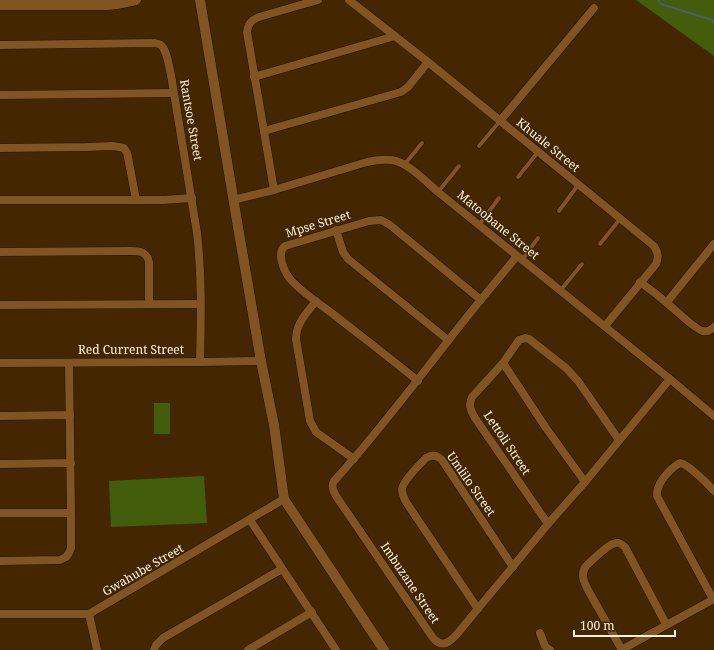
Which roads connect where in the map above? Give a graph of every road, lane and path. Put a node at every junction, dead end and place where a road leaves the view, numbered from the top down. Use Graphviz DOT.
graph roads {
  1 [pos="136,0"];
  2 [pos="200,0"];
  3 [pos="318,0"];
  4 [pos="349,0"];
  5 [pos="0,5"];
  6 [pos="594,8"];
  7 [pos="395,36"];
  8 [pos="0,44"];
  9 [pos="428,62"];
  10 [pos="254,77"];
  11 [pos="174,93"];
  12 [pos="0,95"];
  13 [pos="500,121"];
  14 [pos="264,131"];
  15 [pos="422,143"];
  16 [pos="479,146"];
  17 [pos="0,148"];
  18 [pos="538,152"];
  19 [pos="404,165"];
  20 [pos="459,166"];
  21 [pos="518,177"];
  22 [pos="578,185"];
  23 [pos="274,190"];
  24 [pos="438,192"];
  25 [pos="192,198"];
  26 [pos="499,198"];
  27 [pos="0,200"];
  28 [pos="136,200"];
  29 [pos="233,200"];
  30 [pos="558,211"];
  31 [pos="620,218"];
  32 [pos="479,225"];
  33 [pos="336,230"];
  34 [pos="538,238"];
  35 [pos="600,244"];
  36 [pos="714,244"];
  37 [pos="0,252"];
  38 [pos="520,258"];
  39 [pos="582,264"];
  40 [pos="640,282"];
  41 [pos="560,291"];
  42 [pos="481,300"];
  43 [pos="316,301"];
  44 [pos="667,302"];
  45 [pos="149,304"];
  46 [pos="200,304"];
  47 [pos="0,305"];
  48 [pos="605,326"];
  49 [pos="714,327"];
  50 [pos="448,340"];
  51 [pos="261,361"];
  52 [pos="200,362"];
  53 [pos="0,363"];
  54 [pos="69,363"];
  55 [pos="503,363"];
  56 [pos="670,379"];
  57 [pos="418,381"];
  58 [pos="70,415"];
  59 [pos="0,416"];
  60 [pos="714,416"];
  61 [pos="619,440"];
  62 [pos="354,459"];
  63 [pos="71,463"];
  64 [pos="0,464"];
  65 [pos="584,482"];
  66 [pos="714,491"];
  67 [pos="284,499"];
  68 [pos="0,513"];
  69 [pos="71,513"];
  70 [pos="250,520"];
  71 [pos="548,524"];
  72 [pos="0,561"];
  73 [pos="513,566"];
  74 [pos="282,569"];
  75 [pos="714,599"];
  76 [pos="478,609"];
  77 [pos="312,612"];
  78 [pos="0,614"];
  79 [pos="90,614"];
  80 [pos="666,624"];
  81 [pos="540,633"];
  82 [pos="97,650"];
  83 [pos="154,650"];
  84 [pos="248,650"];
  85 [pos="336,650"];
  86 [pos="384,650"];
  87 [pos="550,650"];
  88 [pos="622,650"];
  1 -- 5 [label="street"];
  2 -- 29 [label="street"];
  3 -- 10 [label="street"];
  4 -- 7 [label="street, Khuale Street"];
  6 -- 13 [label="street"];
  7 -- 9 [label="street, Khuale Street"];
  7 -- 10 [label="street"];
  8 -- 11 [label="street, Rantsoe Street"];
  9 -- 13 [label="street, Khuale Street"];
  9 -- 14 [label="street"];
  10 -- 14 [label="street"];
  11 -- 12 [label="street"];
  11 -- 25 [label="street, Rantsoe Street"];
  13 -- 16 [label="lane"];
  13 -- 18 [label="street, Khuale Street"];
  14 -- 23 [label="street"];
  15 -- 19 [label="lane"];
  17 -- 28 [label="street"];
  18 -- 21 [label="lane"];
  18 -- 22 [label="street, Khuale Street"];
  19 -- 23 [label="street, Matoobane Street"];
  19 -- 24 [label="street, Matoobane Street"];
  20 -- 24 [label="lane"];
  22 -- 30 [label="lane"];
  22 -- 31 [label="street, Khuale Street"];
  23 -- 29 [label="street, Matoobane Street"];
  24 -- 32 [label="street, Matoobane Street"];
  25 -- 28 [label="street"];
  25 -- 46 [label="street, Rantsoe Street"];
  26 -- 32 [label="lane"];
  27 -- 28 [label="street"];
  29 -- 51 [label="street"];
  31 -- 35 [label="lane"];
  31 -- 40 [label="street, Khuale Street"];
  32 -- 38 [label="street, Matoobane Street"];
  33 -- 42 [label="street, Mpse Street"];
  33 -- 43 [label="street, Mpse Street"];
  33 -- 50 [label="street"];
  34 -- 38 [label="lane"];
  36 -- 44 [label="street"];
  37 -- 45 [label="street"];
  38 -- 41 [label="street, Matoobane Street"];
  38 -- 42 [label="street, Imbuzane Street"];
  39 -- 41 [label="lane"];
  40 -- 44 [label="street"];
  40 -- 48 [label="street, Khuale Street"];
  41 -- 48 [label="street, Matoobane Street"];
  42 -- 50 [label="street, Imbuzane Street"];
  43 -- 57 [label="street, Mpse Street"];
  43 -- 62 [label="street"];
  44 -- 49 [label="street"];
  45 -- 46 [label="street"];
  45 -- 47 [label="street"];
  46 -- 52 [label="street, Rantsoe Street"];
  48 -- 56 [label="street, Matoobane Street"];
  50 -- 57 [label="street, Imbuzane Street"];
  51 -- 52 [label="street, Red Current Street"];
  51 -- 67 [label="street"];
  52 -- 54 [label="street, Red Current Street"];
  53 -- 54 [label="street, Red Current Street"];
  54 -- 58 [label="street"];
  55 -- 61 [label="street, Lettoli Street"];
  55 -- 65 [label="street"];
  55 -- 71 [label="street, Lettoli Street"];
  56 -- 60 [label="street, Matoobane Street"];
  56 -- 61 [label="street, Imbuzane Street"];
  57 -- 62 [label="street, Imbuzane Street"];
  58 -- 59 [label="street"];
  58 -- 63 [label="street"];
  61 -- 65 [label="street, Imbuzane Street"];
  62 -- 76 [label="street, Imbuzane Street"];
  63 -- 64 [label="street"];
  63 -- 69 [label="street"];
  65 -- 71 [label="street, Imbuzane Street"];
  66 -- 75 [label="street"];
  67 -- 70 [label="street, Gwahube Street"];
  67 -- 86 [label="street"];
  68 -- 69 [label="street"];
  69 -- 72 [label="street"];
  70 -- 74 [label="street"];
  70 -- 79 [label="street, Gwahube Street"];
  71 -- 73 [label="street, Imbuzane Street"];
  73 -- 76 [label="street, Imbuzane Street"];
  73 -- 76 [label="street, Umlilo Street"];
  74 -- 77 [label="street"];
  74 -- 83 [label="street"];
  75 -- 80 [label="street"];
  77 -- 84 [label="street"];
  77 -- 85 [label="street"];
  78 -- 79 [label="street"];
  79 -- 82 [label="street"];
  80 -- 88 [label="street"];
  80 -- 88 [label="street"];
  81 -- 87 [label="street"];
}
